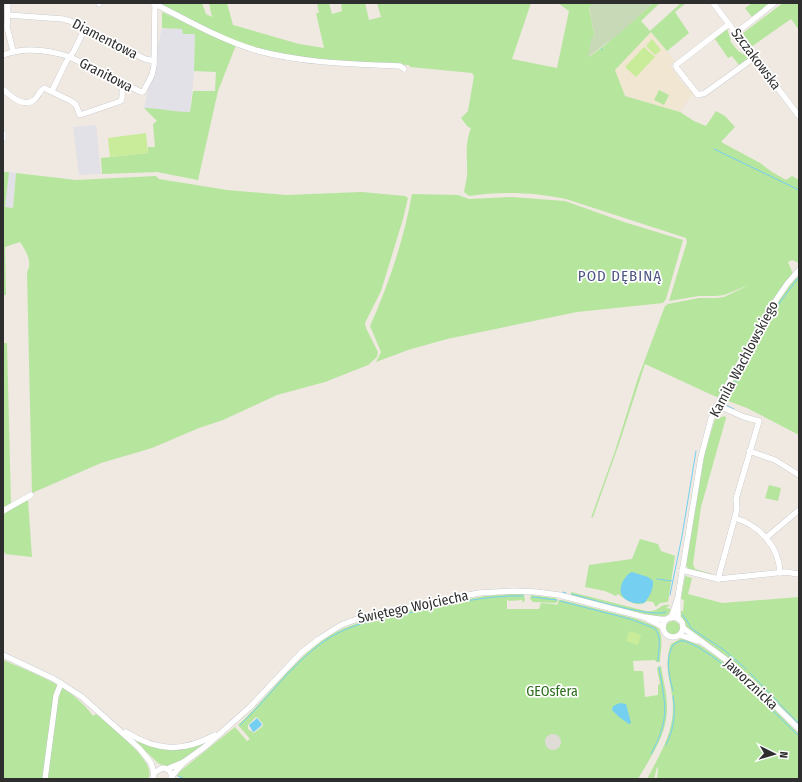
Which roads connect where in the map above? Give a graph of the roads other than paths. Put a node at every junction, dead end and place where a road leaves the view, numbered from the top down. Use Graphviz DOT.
graph roads {
  1 [pos="8,3"];
  2 [pos="713,3"];
  3 [pos="774,3"];
  4 [pos="154,4"];
  5 [pos="8,15"];
  6 [pos="729,24"];
  7 [pos="85,28"];
  8 [pos="736,33"];
  9 [pos="13,51"];
  10 [pos="3,55"];
  11 [pos="70,57"];
  12 [pos="754,57"];
  13 [pos="154,61"];
  14 [pos="404,69"];
  15 [pos="124,83"];
  16 [pos="3,89"];
  17 [pos="52,91"];
  18 [pos="799,116"];
  19 [pos="3,133"];
  20 [pos="3,139"];
  21 [pos="799,270"];
  22 [pos="717,405"];
  23 [pos="750,451"];
  24 [pos="799,475"];
  25 [pos="31,495"];
  26 [pos="799,510"];
  27 [pos="3,511"];
  28 [pos="734,518"];
  29 [pos="766,537"];
  30 [pos="682,570"];
  31 [pos="780,572"];
  32 [pos="799,574"];
  33 [pos="718,579"];
  34 [pos="678,597"];
  35 [pos="644,617"];
  36 [pos="668,619"];
  37 [pos="678,619"];
  38 [pos="663,627"];
  39 [pos="683,628"];
  40 [pos="680,635"];
  41 [pos="701,642"];
  42 [pos="3,655"];
  43 [pos="61,683"];
  44 [pos="115,726"];
  45 [pos="799,729"];
  46 [pos="222,732"];
  47 [pos="145,754"];
  48 [pos="184,762"];
  49 [pos="165,768"];
  50 [pos="153,777"];
  51 [pos="172,777"];
  52 [pos="45,779"];
  1 -- 5 [label="street"];
  2 -- 6 [label="street, Szczakowska"];
  3 -- 8 [label="street"];
  4 -- 13 [label="street, Granitowa"];
  4 -- 14 [label="street"];
  5 -- 7 [label="street, Diamentowa"];
  5 -- 9 [label="street"];
  6 -- 8 [label="street, Szczakowska"];
  6 -- 12 [label="street"];
  7 -- 11 [label="street"];
  7 -- 13 [label="street, Diamentowa"];
  8 -- 12 [label="street, Szczakowska"];
  9 -- 10 [label="street, Granitowa"];
  9 -- 11 [label="street, Granitowa"];
  11 -- 15 [label="street, Granitowa"];
  11 -- 17 [label="street"];
  12 -- 18 [label="street, Szczakowska"];
  13 -- 15 [label="street, Granitowa"];
  15 -- 17 [label="street"];
  16 -- 17 [label="street"];
  19 -- 20 [label="street"];
  21 -- 22 [label="street, Kamila Wachlowskiego"];
  22 -- 23 [label="street"];
  22 -- 30 [label="street, Kamila Wachlowskiego"];
  23 -- 24 [label="street"];
  23 -- 28 [label="street"];
  25 -- 27 [label="street"];
  26 -- 29 [label="street"];
  28 -- 29 [label="street"];
  28 -- 33 [label="street"];
  29 -- 31 [label="street"];
  30 -- 33 [label="street"];
  30 -- 34 [label="street, Kamila Wachlowskiego"];
  31 -- 32 [label="street"];
  31 -- 33 [label="street"];
  34 -- 36 [label="street, Kamila Wachlowskiego"];
  34 -- 37 [label="street, Kamila Wachlowskiego"];
  35 -- 36 [label="street, Świętego Wojciecha"];
  35 -- 38 [label="street, Świętego Wojciecha"];
  35 -- 46 [label="street, Świętego Wojciecha"];
  36 -- 37 [label="street"];
  36 -- 38 [label="street"];
  37 -- 39 [label="street"];
  38 -- 40 [label="street"];
  39 -- 40 [label="street"];
  39 -- 41 [label="street, Jaworznicka"];
  40 -- 41 [label="street, Jaworznicka"];
  41 -- 45 [label="street, Jaworznicka"];
  42 -- 43 [label="street"];
  43 -- 44 [label="street"];
  43 -- 52 [label="street"];
  44 -- 46 [label="street"];
  44 -- 47 [label="street"];
  46 -- 48 [label="street, Świętego Wojciecha"];
  47 -- 49 [label="street"];
  47 -- 50 [label="street"];
  48 -- 49 [label="street, Świętego Wojciecha"];
  48 -- 51 [label="street, Świętego Wojciecha"];
  49 -- 50 [label="street, Świętego Wojciecha"];
  49 -- 51 [label="street"];
}
